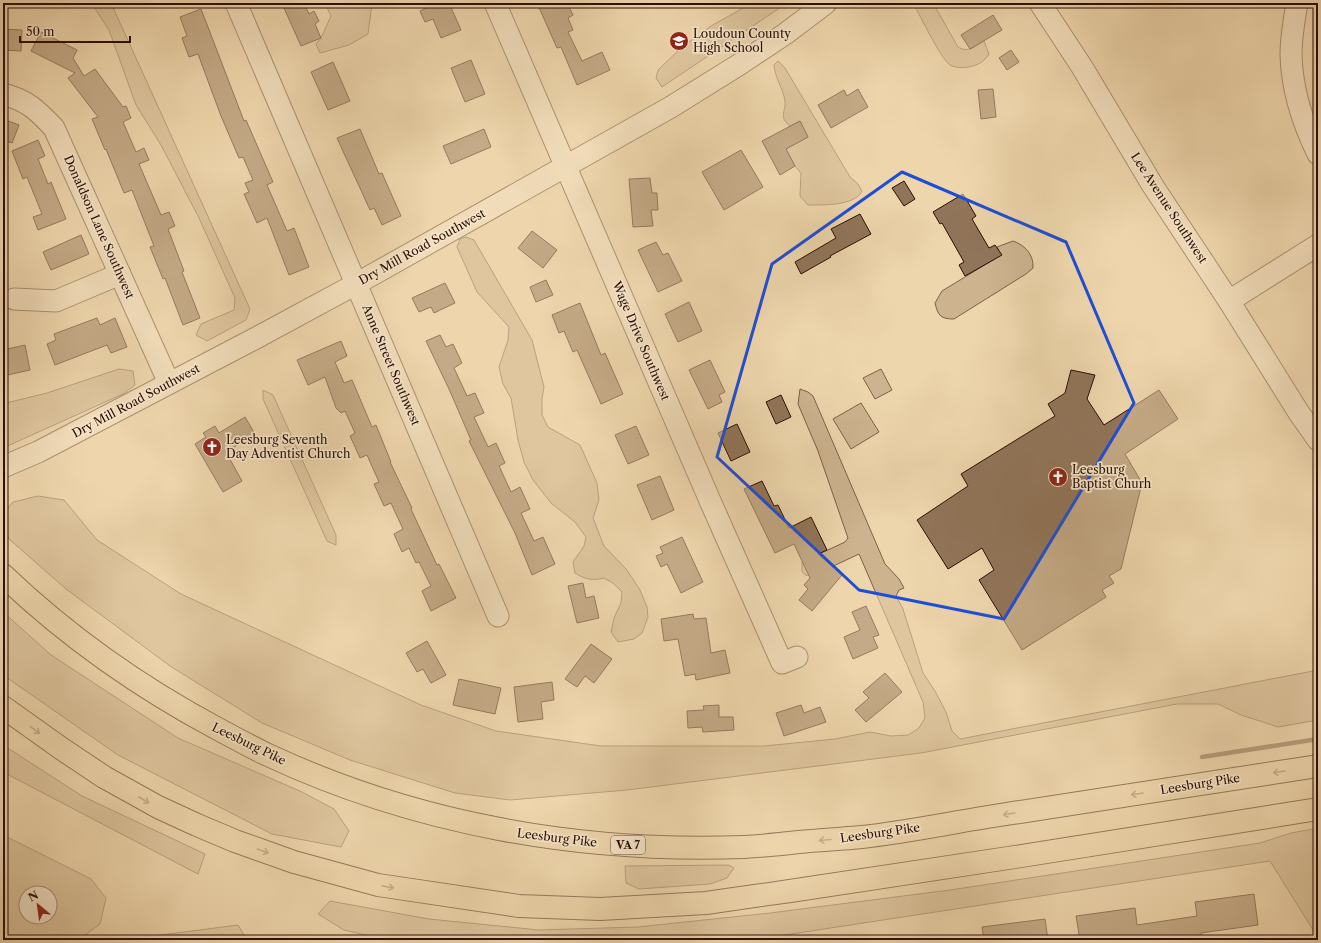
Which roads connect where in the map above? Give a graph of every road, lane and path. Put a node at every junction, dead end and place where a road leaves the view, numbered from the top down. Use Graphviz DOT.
graph roads {
  1 [pos="236,3"];
  2 [pos="495,3"];
  3 [pos="826,3"];
  4 [pos="1040,3"];
  5 [pos="1297,3"];
  6 [pos="3,94"];
  7 [pos="1318,154"];
  8 [pos="565,167"];
  9 [pos="1318,245"];
  10 [pos="120,274"];
  11 [pos="356,284"];
  12 [pos="14,299"];
  13 [pos="1229,301"];
  14 [pos="169,383"];
  15 [pos="1318,440"];
  16 [pos="3,467"];
  17 [pos="3,575"];
  18 [pos="498,616"];
  19 [pos="797,657"];
  20 [pos="3,707"];
  21 [pos="1318,766"];
  22 [pos="1318,809"];
  1 -- 11 [label="street, Anne Street Southwest"];
  2 -- 8 [label="street, Wage Drive Southwest"];
  3 -- 8 [label="street, Dry Mill Road Southwest"];
  4 -- 13 [label="street, Lee Avenue Southwest"];
  5 -- 7 [label="street"];
  6 -- 10 [label="street, Donaldson Lane Southwest"];
  8 -- 11 [label="street, Dry Mill Road Southwest"];
  8 -- 19 [label="street, Wage Drive Southwest"];
  9 -- 13 [label="street"];
  10 -- 12 [label="street"];
  10 -- 14 [label="street, Donaldson Lane Southwest"];
  11 -- 14 [label="street, Dry Mill Road Southwest"];
  11 -- 18 [label="street, Anne Street Southwest"];
  13 -- 15 [label="street, Lee Avenue Southwest"];
  14 -- 16 [label="street, Dry Mill Road Southwest"];
  21 -- 17 [label="highway, Leesburg Pike / VA 7, one-way"];
  20 -- 22 [label="highway, one-way"];
}
